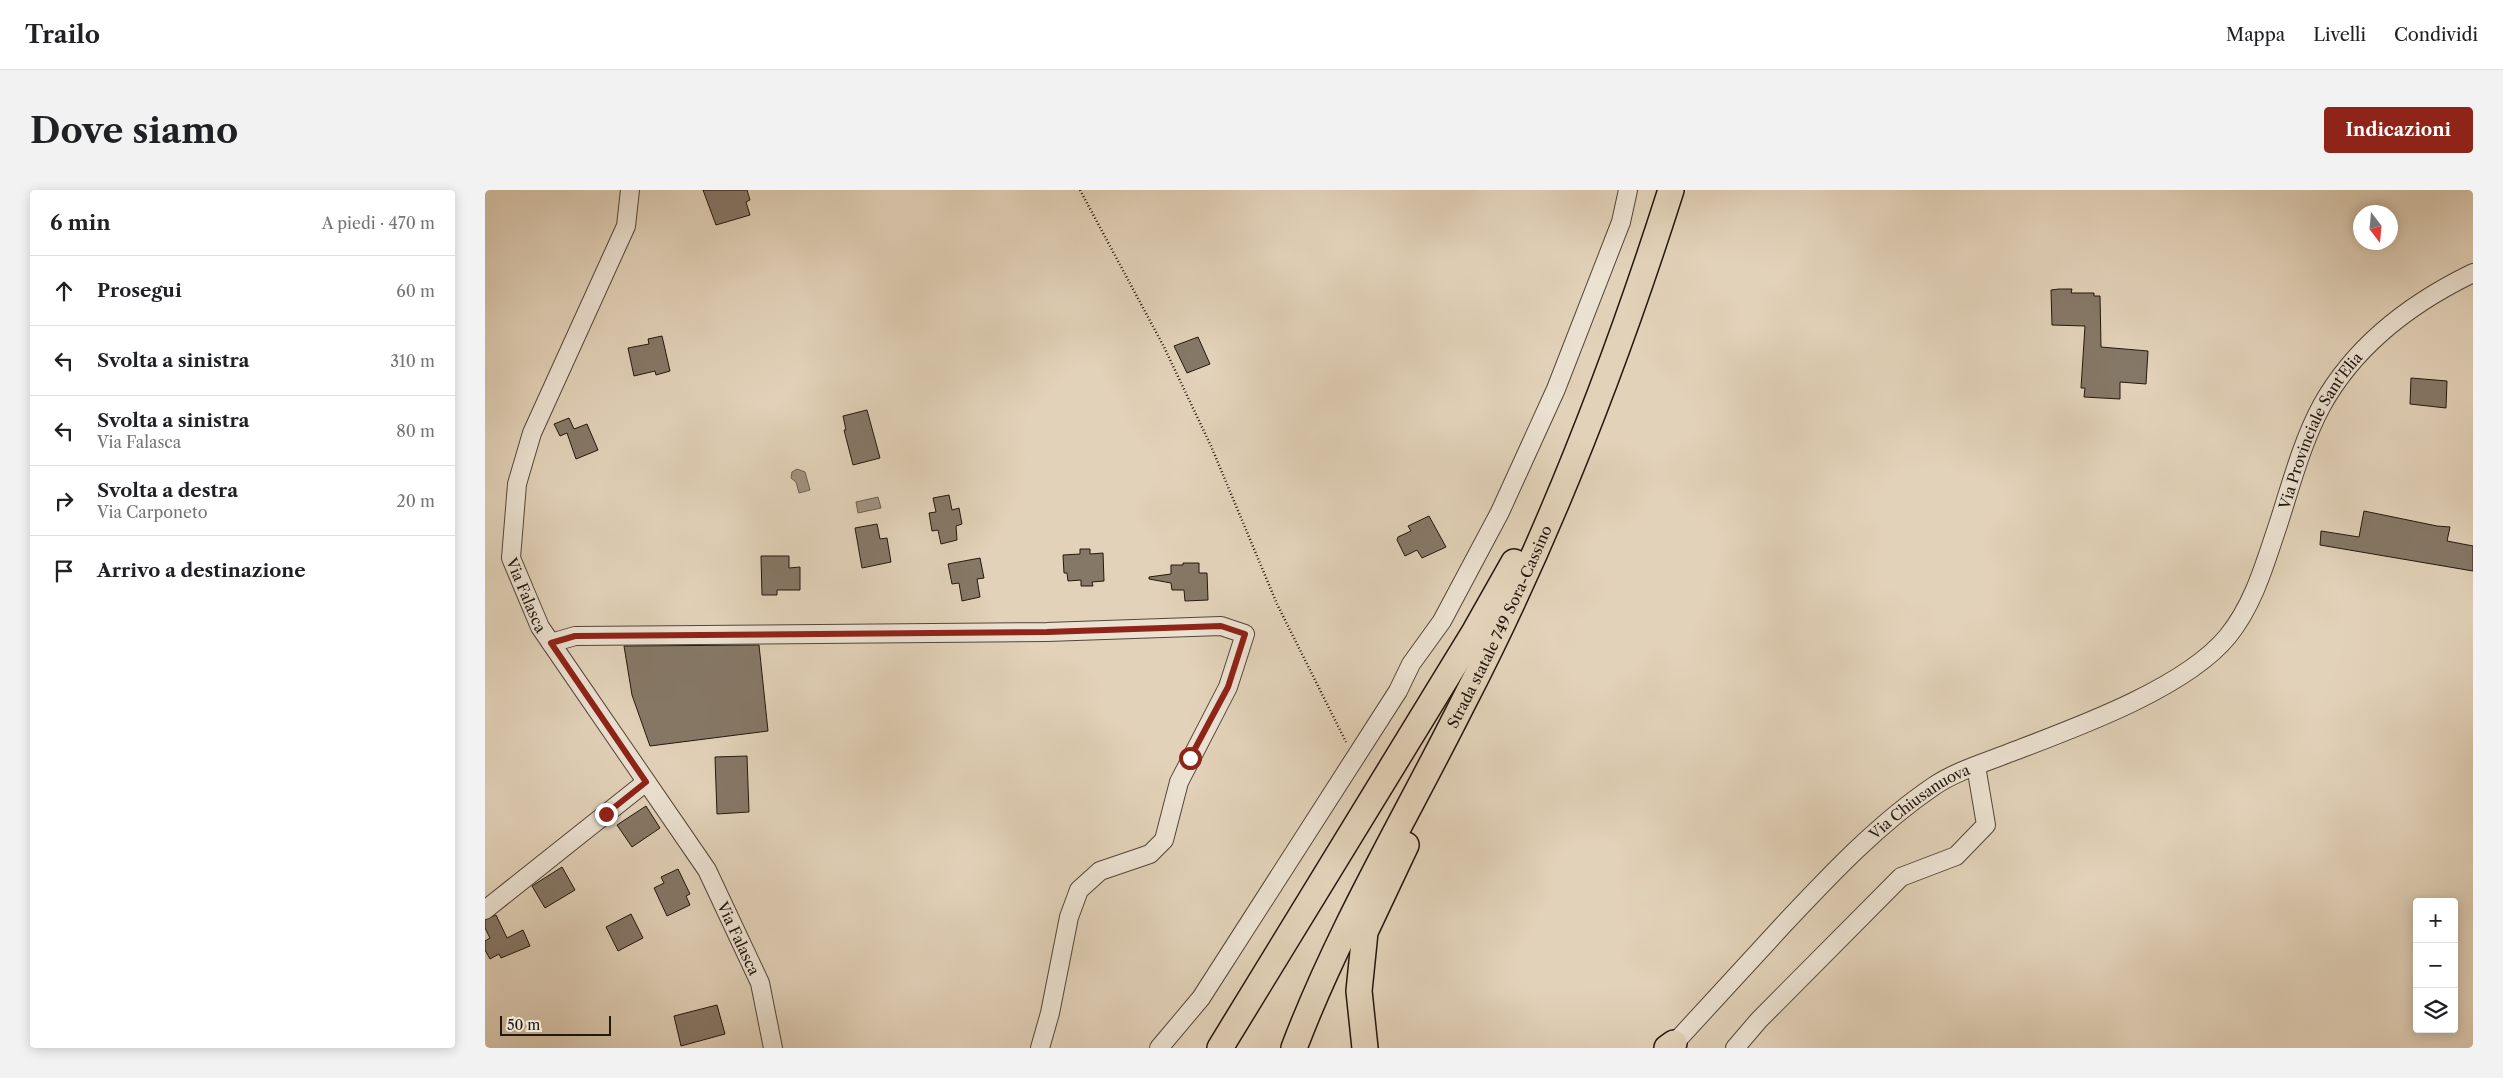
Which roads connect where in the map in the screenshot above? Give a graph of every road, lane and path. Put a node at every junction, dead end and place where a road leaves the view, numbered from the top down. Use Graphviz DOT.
graph roads {
  1 [pos="629,190"];
  2 [pos="1080,190"];
  3 [pos="1628,190"];
  4 [pos="1671,190"];
  5 [pos="2473,273"];
  6 [pos="1589,418"];
  7 [pos="1512,602"];
  8 [pos="2228,636"];
  9 [pos="551,643"];
  10 [pos="1354,758"];
  11 [pos="1976,766"];
  12 [pos="646,782"];
  13 [pos="485,910"];
  14 [pos="1670,1046"];
  15 [pos="773,1048"];
  16 [pos="1040,1048"];
  17 [pos="1159,1048"];
  18 [pos="1220,1048"];
  19 [pos="1294,1048"];
  20 [pos="1365,1048"];
  21 [pos="1735,1048"];
  1 -- 9 [label="street, Via Falasca"];
  2 -- 10 [label="path"];
  3 -- 10 [label="street"];
  4 -- 6 [label="highway, Strada statale 749 Sora-Cassino"];
  5 -- 8 [label="street, Via Provinciale Sant'Elia"];
  6 -- 7 [label="highway, Strada statale 749 Sora-Cassino"];
  6 -- 18 [label="highway"];
  7 -- 19 [label="highway, Strada statale 749 Sora-Cassino"];
  7 -- 20 [label="highway"];
  8 -- 11 [label="street, Via Chiusanuova"];
  9 -- 12 [label="street, Via Falasca"];
  9 -- 16 [label="street"];
  10 -- 17 [label="street"];
  11 -- 14 [label="street, Via Chiusanuova"];
  11 -- 21 [label="street"];
  12 -- 13 [label="street"];
  12 -- 15 [label="street, Via Falasca"];
}
